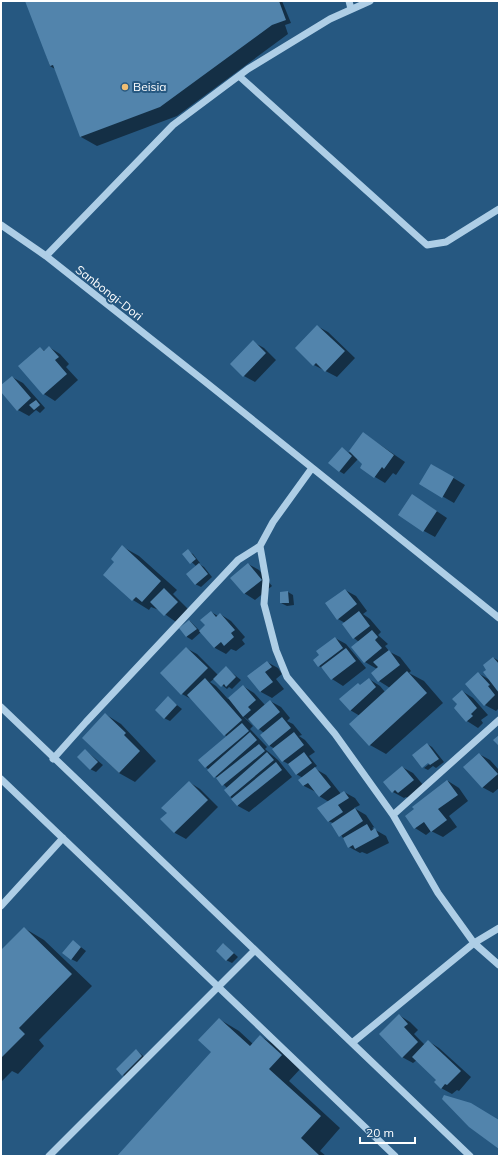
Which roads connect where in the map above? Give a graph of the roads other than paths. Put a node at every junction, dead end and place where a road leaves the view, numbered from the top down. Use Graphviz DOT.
graph roads {
  1 [pos="349,1"];
  2 [pos="370,1"];
  3 [pos="351,9"];
  4 [pos="239,76"];
  5 [pos="499,209"];
  6 [pos="1,225"];
  7 [pos="46,256"];
  8 [pos="312,468"];
  9 [pos="260,546"];
  10 [pos="499,618"];
  11 [pos="1,708"];
  12 [pos="499,720"];
  13 [pos="53,759"];
  14 [pos="1,779"];
  15 [pos="393,815"];
  16 [pos="63,838"];
  17 [pos="1,906"];
  18 [pos="499,928"];
  19 [pos="474,943"];
  20 [pos="254,950"];
  21 [pos="499,965"];
  22 [pos="218,987"];
  23 [pos="352,1042"];
  24 [pos="49,1156"];
  25 [pos="395,1156"];
  26 [pos="470,1156"];
  1 -- 3 [label="street"];
  2 -- 3 [label="street"];
  3 -- 4 [label="street"];
  4 -- 5 [label="street"];
  4 -- 7 [label="street"];
  6 -- 7 [label="street, Sanbongi-Dori"];
  7 -- 8 [label="street, Sanbongi-Dori"];
  8 -- 9 [label="street"];
  8 -- 10 [label="street, Sanbongi-Dori"];
  9 -- 13 [label="street"];
  9 -- 15 [label="street"];
  11 -- 13 [label="street"];
  12 -- 15 [label="street"];
  13 -- 20 [label="street"];
  14 -- 16 [label="street"];
  15 -- 19 [label="street"];
  16 -- 17 [label="street"];
  16 -- 22 [label="street"];
  18 -- 19 [label="street"];
  19 -- 21 [label="street"];
  19 -- 23 [label="street"];
  20 -- 22 [label="street"];
  20 -- 23 [label="street"];
  22 -- 24 [label="street"];
  22 -- 25 [label="street"];
  23 -- 26 [label="street"];
}
